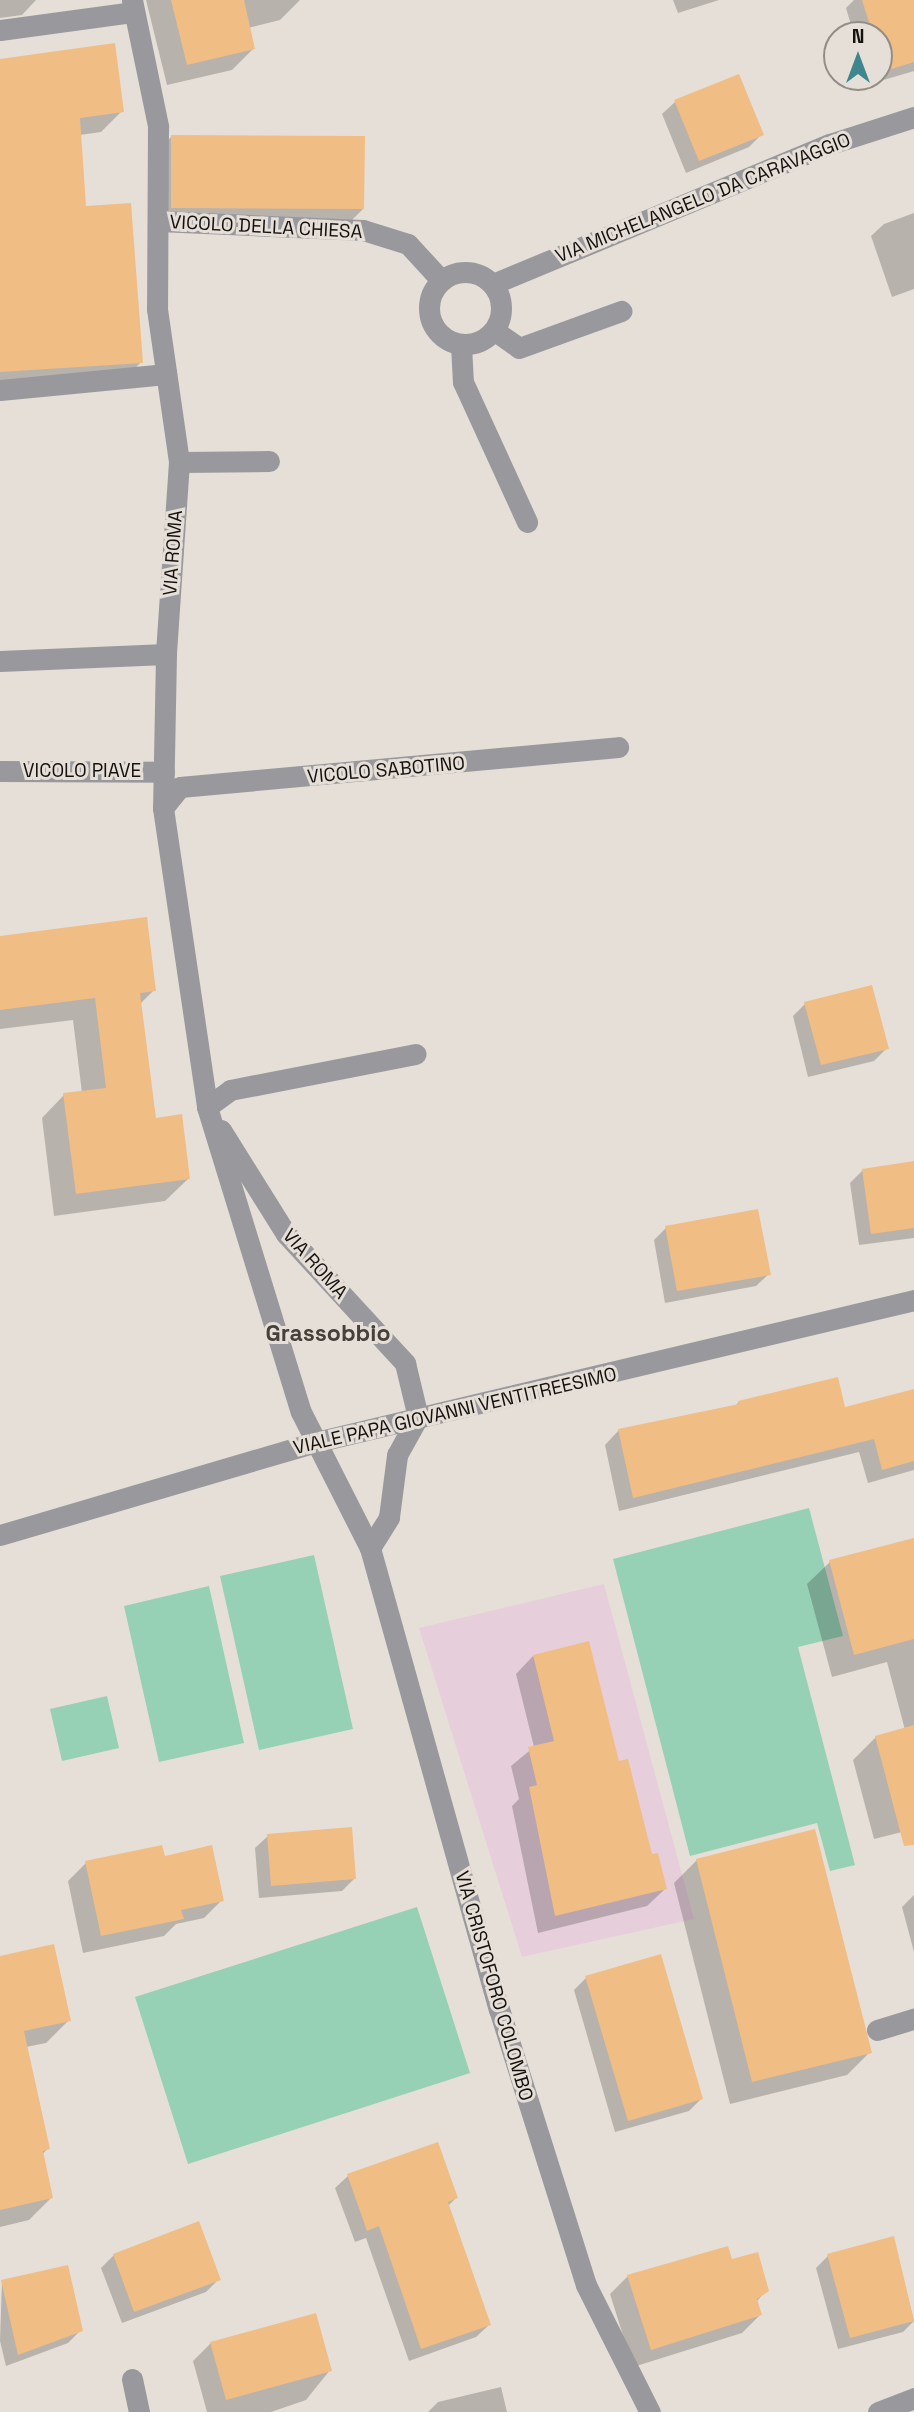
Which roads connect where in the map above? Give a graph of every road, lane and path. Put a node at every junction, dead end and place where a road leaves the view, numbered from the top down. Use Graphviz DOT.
graph roads {
  1 [pos="133,6"];
  2 [pos="0,30"];
  3 [pos="914,117"];
  4 [pos="158,221"];
  5 [pos="441,280"];
  6 [pos="493,284"];
  7 [pos="621,311"];
  8 [pos="495,331"];
  9 [pos="461,345"];
  10 [pos="166,374"];
  11 [pos="0,390"];
  12 [pos="269,461"];
  13 [pos="179,462"];
  14 [pos="527,522"];
  15 [pos="166,654"];
  16 [pos="0,661"];
  17 [pos="618,747"];
  18 [pos="0,771"];
  19 [pos="164,772"];
  20 [pos="163,808"];
  21 [pos="416,1054"];
  22 [pos="207,1107"];
  23 [pos="914,1300"];
  24 [pos="418,1417"];
  25 [pos="316,1442"];
  26 [pos="0,1535"];
  27 [pos="370,1548"];
  28 [pos="914,2019"];
  29 [pos="877,2030"];
  30 [pos="132,2379"];
  31 [pos="914,2398"];
  32 [pos="139,2412"];
  33 [pos="650,2412"];
  34 [pos="878,2412"];
  1 -- 2 [label="street"];
  1 -- 4 [label="street, VIA ROMA"];
  3 -- 6 [label="street, VIA MICHELANGELO DA CARAVAGGIO"];
  4 -- 5 [label="street, VICOLO DELLA CHIESA"];
  4 -- 10 [label="street, VIA ROMA"];
  5 -- 6 [label="street"];
  5 -- 9 [label="street"];
  6 -- 8 [label="street"];
  7 -- 8 [label="street"];
  8 -- 9 [label="street"];
  9 -- 14 [label="street"];
  10 -- 11 [label="street"];
  10 -- 13 [label="street, VIA ROMA"];
  12 -- 13 [label="street"];
  13 -- 15 [label="street, VIA ROMA"];
  15 -- 16 [label="street"];
  15 -- 19 [label="street, VIA ROMA"];
  17 -- 20 [label="street, VICOLO SABOTINO"];
  18 -- 19 [label="street, VICOLO PIAVE"];
  19 -- 20 [label="street, VIA ROMA"];
  20 -- 22 [label="street, VIA ROMA"];
  21 -- 22 [label="street"];
  22 -- 24 [label="street, VIA ROMA"];
  22 -- 25 [label="street, VIA ROMA"];
  23 -- 24 [label="street, VIALE PAPA GIOVANNI VENTITREESIMO"];
  24 -- 25 [label="street, VIALE PAPA GIOVANNI VENTITREESIMO"];
  24 -- 27 [label="street"];
  25 -- 26 [label="street, VIALE PAPA GIOVANNI VENTITREESIMO"];
  25 -- 27 [label="street, VIA CRISTOFORO COLOMBO"];
  27 -- 33 [label="street, VIA CRISTOFORO COLOMBO"];
  28 -- 29 [label="street"];
  30 -- 32 [label="street"];
  31 -- 34 [label="street"];
}
